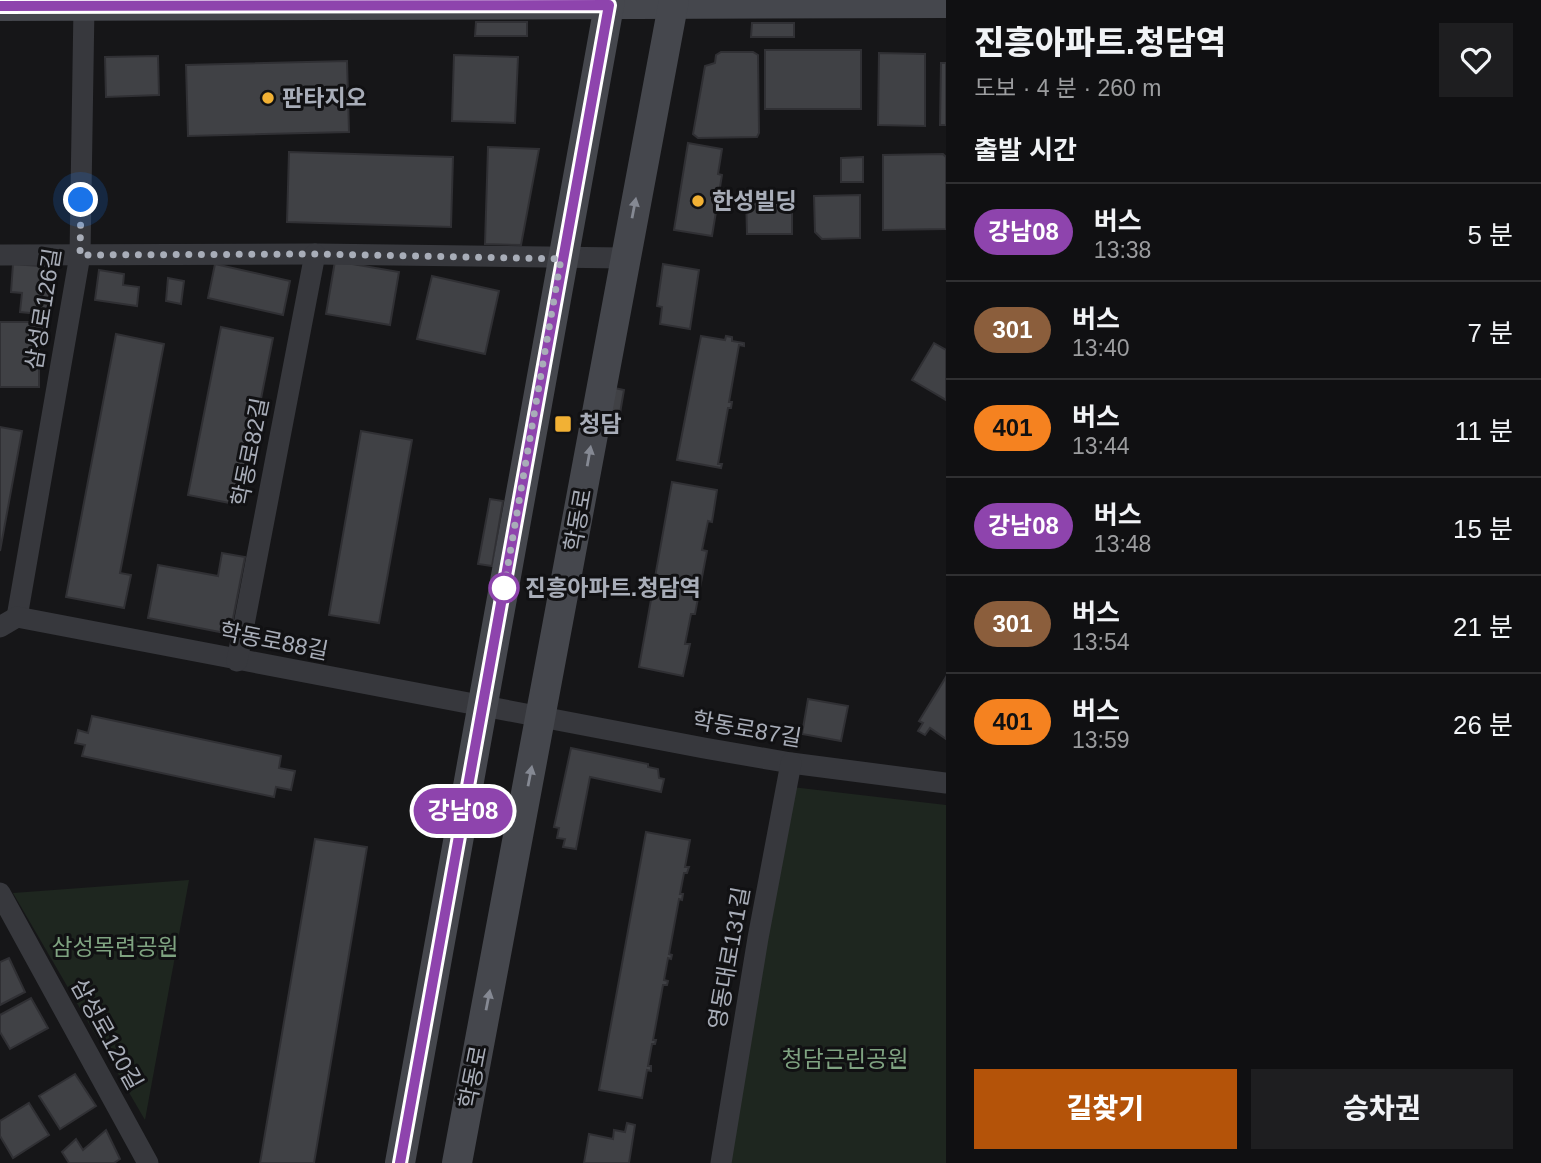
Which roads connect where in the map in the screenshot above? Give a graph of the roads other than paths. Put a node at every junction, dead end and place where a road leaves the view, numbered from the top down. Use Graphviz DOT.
graph roads {
  1 [pos="610,3"];
  2 [pos="674,3"];
  3 [pos="946,3"];
  4 [pos="0,6"];
  5 [pos="84,6"];
  6 [pos="315,254"];
  7 [pos="0,255"];
  8 [pos="80,255"];
  9 [pos="624,258"];
  10 [pos="561,259"];
  11 [pos="9,622"];
  12 [pos="237,661"];
  13 [pos="482,707"];
  14 [pos="541,718"];
  15 [pos="791,763"];
  16 [pos="946,783"];
  17 [pos="0,893"];
  18 [pos="148,1163"];
  19 [pos="400,1163"];
  20 [pos="457,1163"];
  21 [pos="721,1163"];
  1 -- 2 [label="main road"];
  1 -- 5 [label="main road"];
  1 -- 10 [label="main road"];
  2 -- 3 [label="main road"];
  9 -- 2 [label="main road, 학동로, one-way"];
  4 -- 5 [label="main road"];
  5 -- 8 [label="street, 삼성로126길"];
  6 -- 8 [label="street"];
  6 -- 10 [label="street"];
  6 -- 12 [label="street, 학동로82길"];
  7 -- 8 [label="street"];
  8 -- 11 [label="street, 삼성로126길"];
  9 -- 10 [label="street"];
  14 -- 9 [label="main road, 학동로, one-way"];
  10 -- 13 [label="main road"];
  11 -- 12 [label="street, 학동로88길"];
  12 -- 13 [label="street, 학동로88길"];
  13 -- 14 [label="street, 학동로88길"];
  13 -- 19 [label="main road"];
  14 -- 15 [label="street, 학동로87길"];
  20 -- 14 [label="main road, 학동로, one-way"];
  15 -- 16 [label="street, 학동로87길"];
  15 -- 21 [label="street, 영동대로131길"];
  17 -- 18 [label="street, 삼성로120길"];
}
